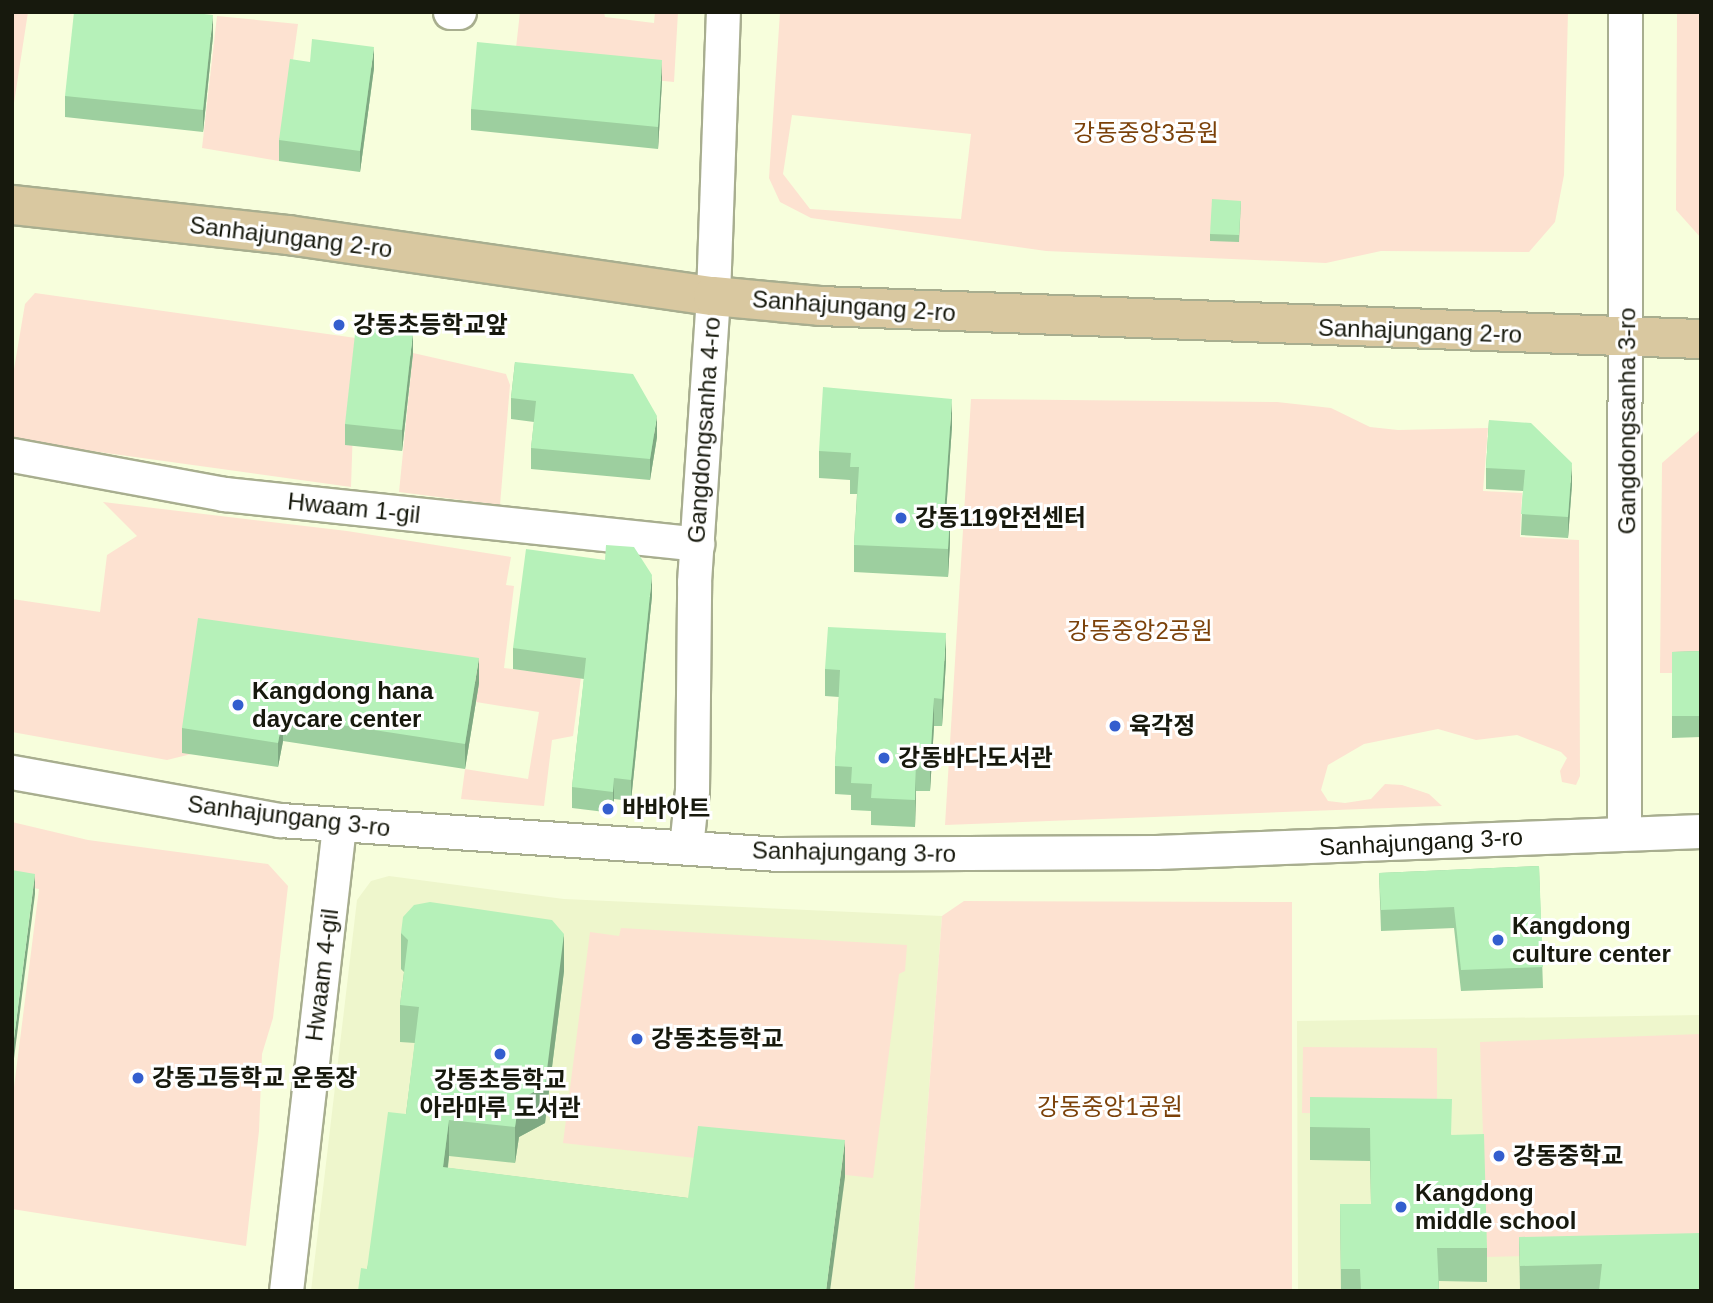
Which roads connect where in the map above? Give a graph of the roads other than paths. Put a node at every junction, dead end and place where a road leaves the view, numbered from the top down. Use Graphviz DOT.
graph roads {
  1 [pos="450,12"];
  2 [pos="459,12"];
  3 [pos="723,12"];
  4 [pos="1625,12"];
  5 [pos="12,205"];
  6 [pos="713,296"];
  7 [pos="1628,339"];
  8 [pos="1701,339"];
  9 [pos="12,455"];
  10 [pos="697,544"];
  11 [pos="12,772"];
  12 [pos="339,826"];
  13 [pos="1625,831"];
  14 [pos="1701,831"];
  15 [pos="686,847"];
  16 [pos="286,1291"];
  1 -- 2 [label="street"];
  3 -- 6 [label="street, Gangdongsanha 4-ro"];
  4 -- 7 [label="street, Gangdongsanha 3-ro"];
  5 -- 6 [label="main road, Sanhajungang 2-ro"];
  6 -- 7 [label="main road, Sanhajungang 2-ro"];
  6 -- 10 [label="street, Gangdongsanha 4-ro"];
  7 -- 8 [label="main road, Sanhajungang 2-ro"];
  7 -- 13 [label="street, Gangdongsanha 3-ro"];
  9 -- 10 [label="street, Hwaam 1-gil"];
  10 -- 15 [label="street, Gangdongsanha 4-ro"];
  11 -- 12 [label="street, Sanhajungang 3-ro"];
  12 -- 15 [label="street, Sanhajungang 3-ro"];
  12 -- 16 [label="street, Hwaam 4-gil"];
  13 -- 14 [label="street, Sanhajungang 3-ro"];
  13 -- 15 [label="street, Sanhajungang 3-ro"];
}
